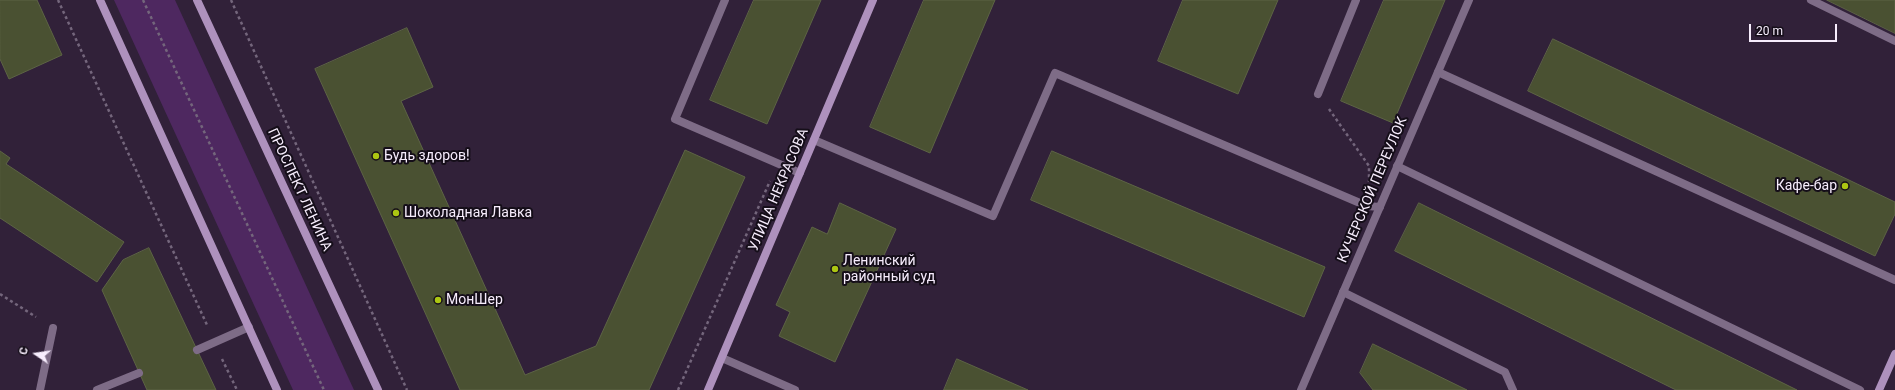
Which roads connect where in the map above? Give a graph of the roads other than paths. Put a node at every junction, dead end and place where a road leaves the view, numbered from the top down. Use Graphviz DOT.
graph roads {
  1 [pos="100,0"];
  2 [pos="196,0"];
  3 [pos="725,0"];
  4 [pos="873,0"];
  5 [pos="1356,0"];
  6 [pos="1469,0"];
  7 [pos="1811,0"];
  8 [pos="1895,41"];
  9 [pos="1438,72"];
  10 [pos="1318,94"];
  11 [pos="814,140"];
  12 [pos="1397,166"];
  13 [pos="800,173"];
  14 [pos="1380,207"];
  15 [pos="1895,280"];
  16 [pos="1343,292"];
  17 [pos="249,327"];
  18 [pos="53,328"];
  19 [pos="198,350"];
  20 [pos="1895,354"];
  21 [pos="722,358"];
  22 [pos="139,373"];
  23 [pos="40,390"];
  24 [pos="97,390"];
  25 [pos="277,390"];
  26 [pos="378,390"];
  27 [pos="708,390"];
  28 [pos="795,390"];
  29 [pos="1301,390"];
  30 [pos="1513,390"];
  31 [pos="1860,390"];
  32 [pos="1879,390"];
  1 -- 17 [label="main road"];
  2 -- 26 [label="main road, ПРОСПЕКТ ЛЕНИНА"];
  3 -- 13 [label="street"];
  4 -- 11 [label="main road, УЛИЦА НЕКРАСОВА"];
  5 -- 10 [label="street"];
  6 -- 9 [label="street, КУЧЕРСКОЙ ПЕРЕУЛОК"];
  7 -- 8 [label="street"];
  9 -- 12 [label="street, КУЧЕРСКОЙ ПЕРЕУЛОК"];
  9 -- 15 [label="street"];
  11 -- 13 [label="main road, УЛИЦА НЕКРАСОВА"];
  11 -- 14 [label="street"];
  12 -- 14 [label="street, КУЧЕРСКОЙ ПЕРЕУЛОК"];
  12 -- 31 [label="street"];
  13 -- 21 [label="main road, УЛИЦА НЕКРАСОВА"];
  14 -- 16 [label="street, КУЧЕРСКОЙ ПЕРЕУЛОК"];
  16 -- 29 [label="street, КУЧЕРСКОЙ ПЕРЕУЛОК"];
  16 -- 30 [label="street"];
  17 -- 19 [label="street"];
  17 -- 25 [label="main road"];
  18 -- 23 [label="street"];
  20 -- 32 [label="main road"];
  21 -- 27 [label="main road, УЛИЦА НЕКРАСОВА"];
  21 -- 28 [label="street"];
  22 -- 24 [label="street"];
}
